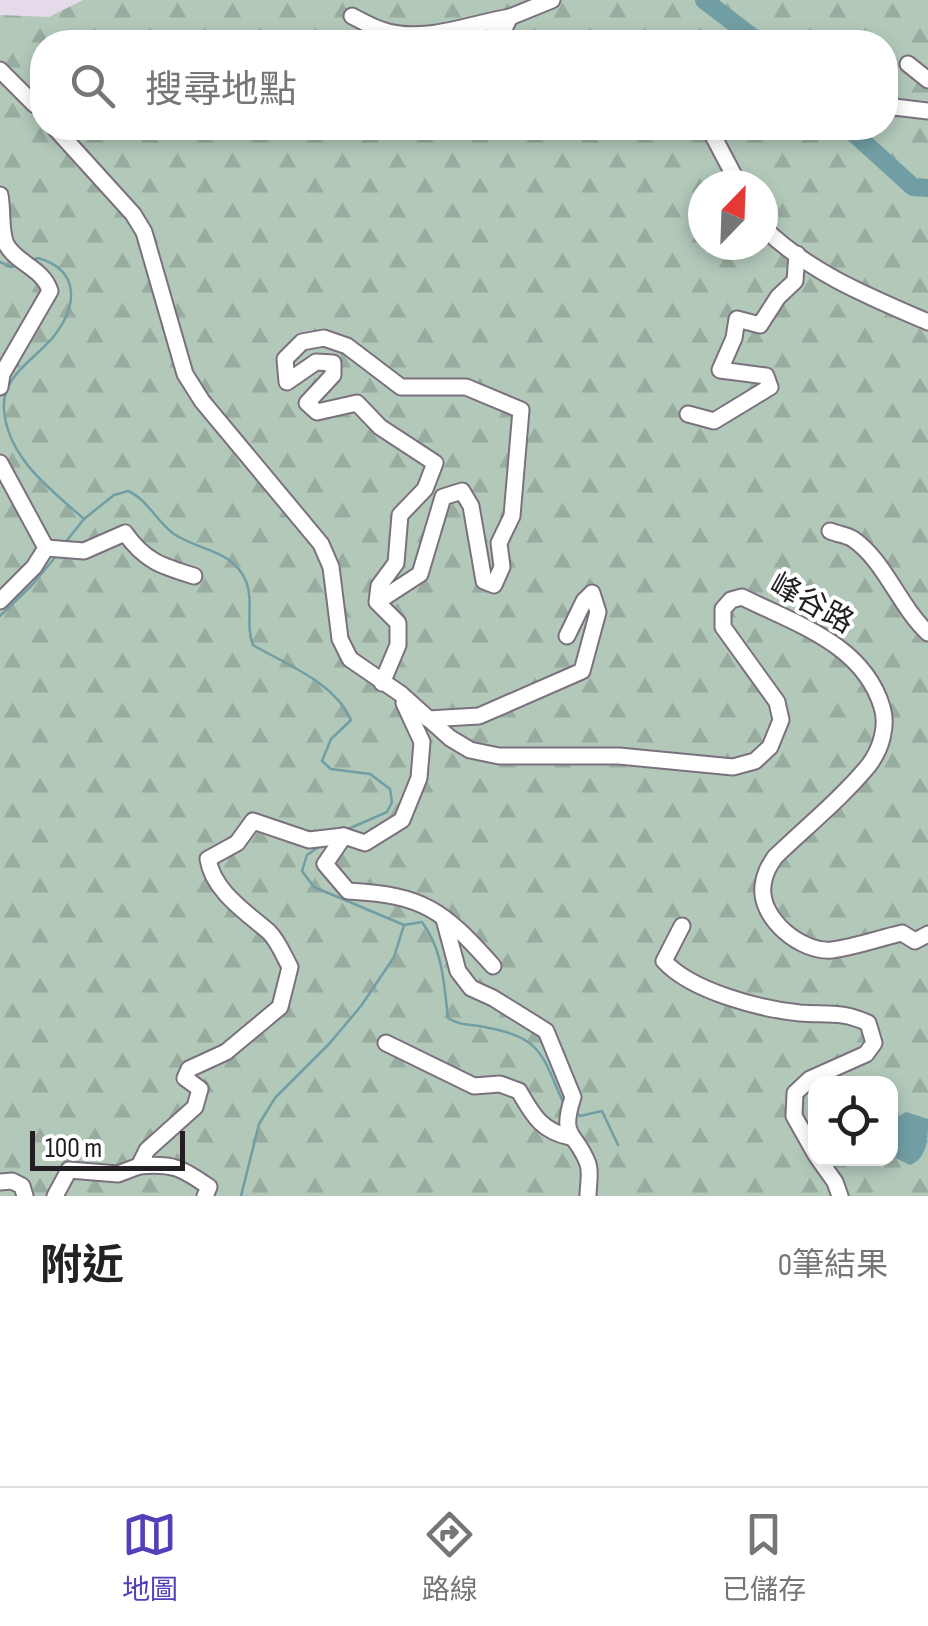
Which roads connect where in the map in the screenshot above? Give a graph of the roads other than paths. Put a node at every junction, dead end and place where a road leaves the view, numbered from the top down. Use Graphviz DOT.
graph roads {
  1 [pos="552,0"];
  2 [pos="352,16"];
  3 [pos="510,17"];
  4 [pos="382,30"];
  5 [pos="452,30"];
  6 [pos="501,30"];
  7 [pos="908,64"];
  8 [pos="0,70"];
  9 [pos="928,80"];
  10 [pos="30,98"];
  11 [pos="898,107"];
  12 [pos="928,111"];
  13 [pos="66,140"];
  14 [pos="715,140"];
  15 [pos="730,170"];
  16 [pos="0,195"];
  17 [pos="778,239"];
  18 [pos="797,254"];
  19 [pos="928,322"];
  20 [pos="0,387"];
  21 [pos="688,414"];
  22 [pos="0,463"];
  23 [pos="830,531"];
  24 [pos="56,549"];
  25 [pos="194,576"];
  26 [pos="0,601"];
  27 [pos="377,602"];
  28 [pos="928,632"];
  29 [pos="566,636"];
  30 [pos="382,683"];
  31 [pos="401,694"];
  32 [pos="428,719"];
  33 [pos="344,836"];
  34 [pos="444,919"];
  35 [pos="682,926"];
  36 [pos="928,934"];
  37 [pos="494,966"];
  38 [pos="386,1042"];
  39 [pos="817,1076"];
  40 [pos="808,1081"];
  41 [pos="570,1138"];
  42 [pos="808,1141"];
  43 [pos="139,1166"];
  44 [pos="823,1166"];
  45 [pos="0,1182"];
  46 [pos="25,1196"];
  47 [pos="54,1196"];
  48 [pos="205,1196"];
  49 [pos="588,1196"];
  50 [pos="840,1196"];
  1 -- 3 [label="street"];
  2 -- 4 [label="street"];
  3 -- 5 [label="street"];
  3 -- 6 [label="street"];
  7 -- 9 [label="street"];
  8 -- 10 [label="street"];
  11 -- 12 [label="street"];
  13 -- 30 [label="street, 峰谷路"];
  14 -- 15 [label="street"];
  16 -- 20 [label="street"];
  17 -- 18 [label="street"];
  18 -- 19 [label="street"];
  18 -- 21 [label="street"];
  22 -- 24 [label="street"];
  23 -- 28 [label="street"];
  24 -- 25 [label="street"];
  24 -- 26 [label="street"];
  27 -- 27 [label="street"];
  27 -- 30 [label="street"];
  29 -- 32 [label="street"];
  30 -- 31 [label="street, 峰谷路"];
  31 -- 32 [label="street, 峰谷路"];
  31 -- 33 [label="street"];
  32 -- 36 [label="street, 峰谷路"];
  33 -- 34 [label="street"];
  33 -- 43 [label="street"];
  34 -- 37 [label="street"];
  34 -- 41 [label="street"];
  35 -- 39 [label="street"];
  38 -- 41 [label="street"];
  40 -- 42 [label="street"];
  41 -- 49 [label="street"];
  43 -- 47 [label="street"];
  43 -- 48 [label="street"];
  44 -- 50 [label="street"];
  45 -- 46 [label="street"];
}
